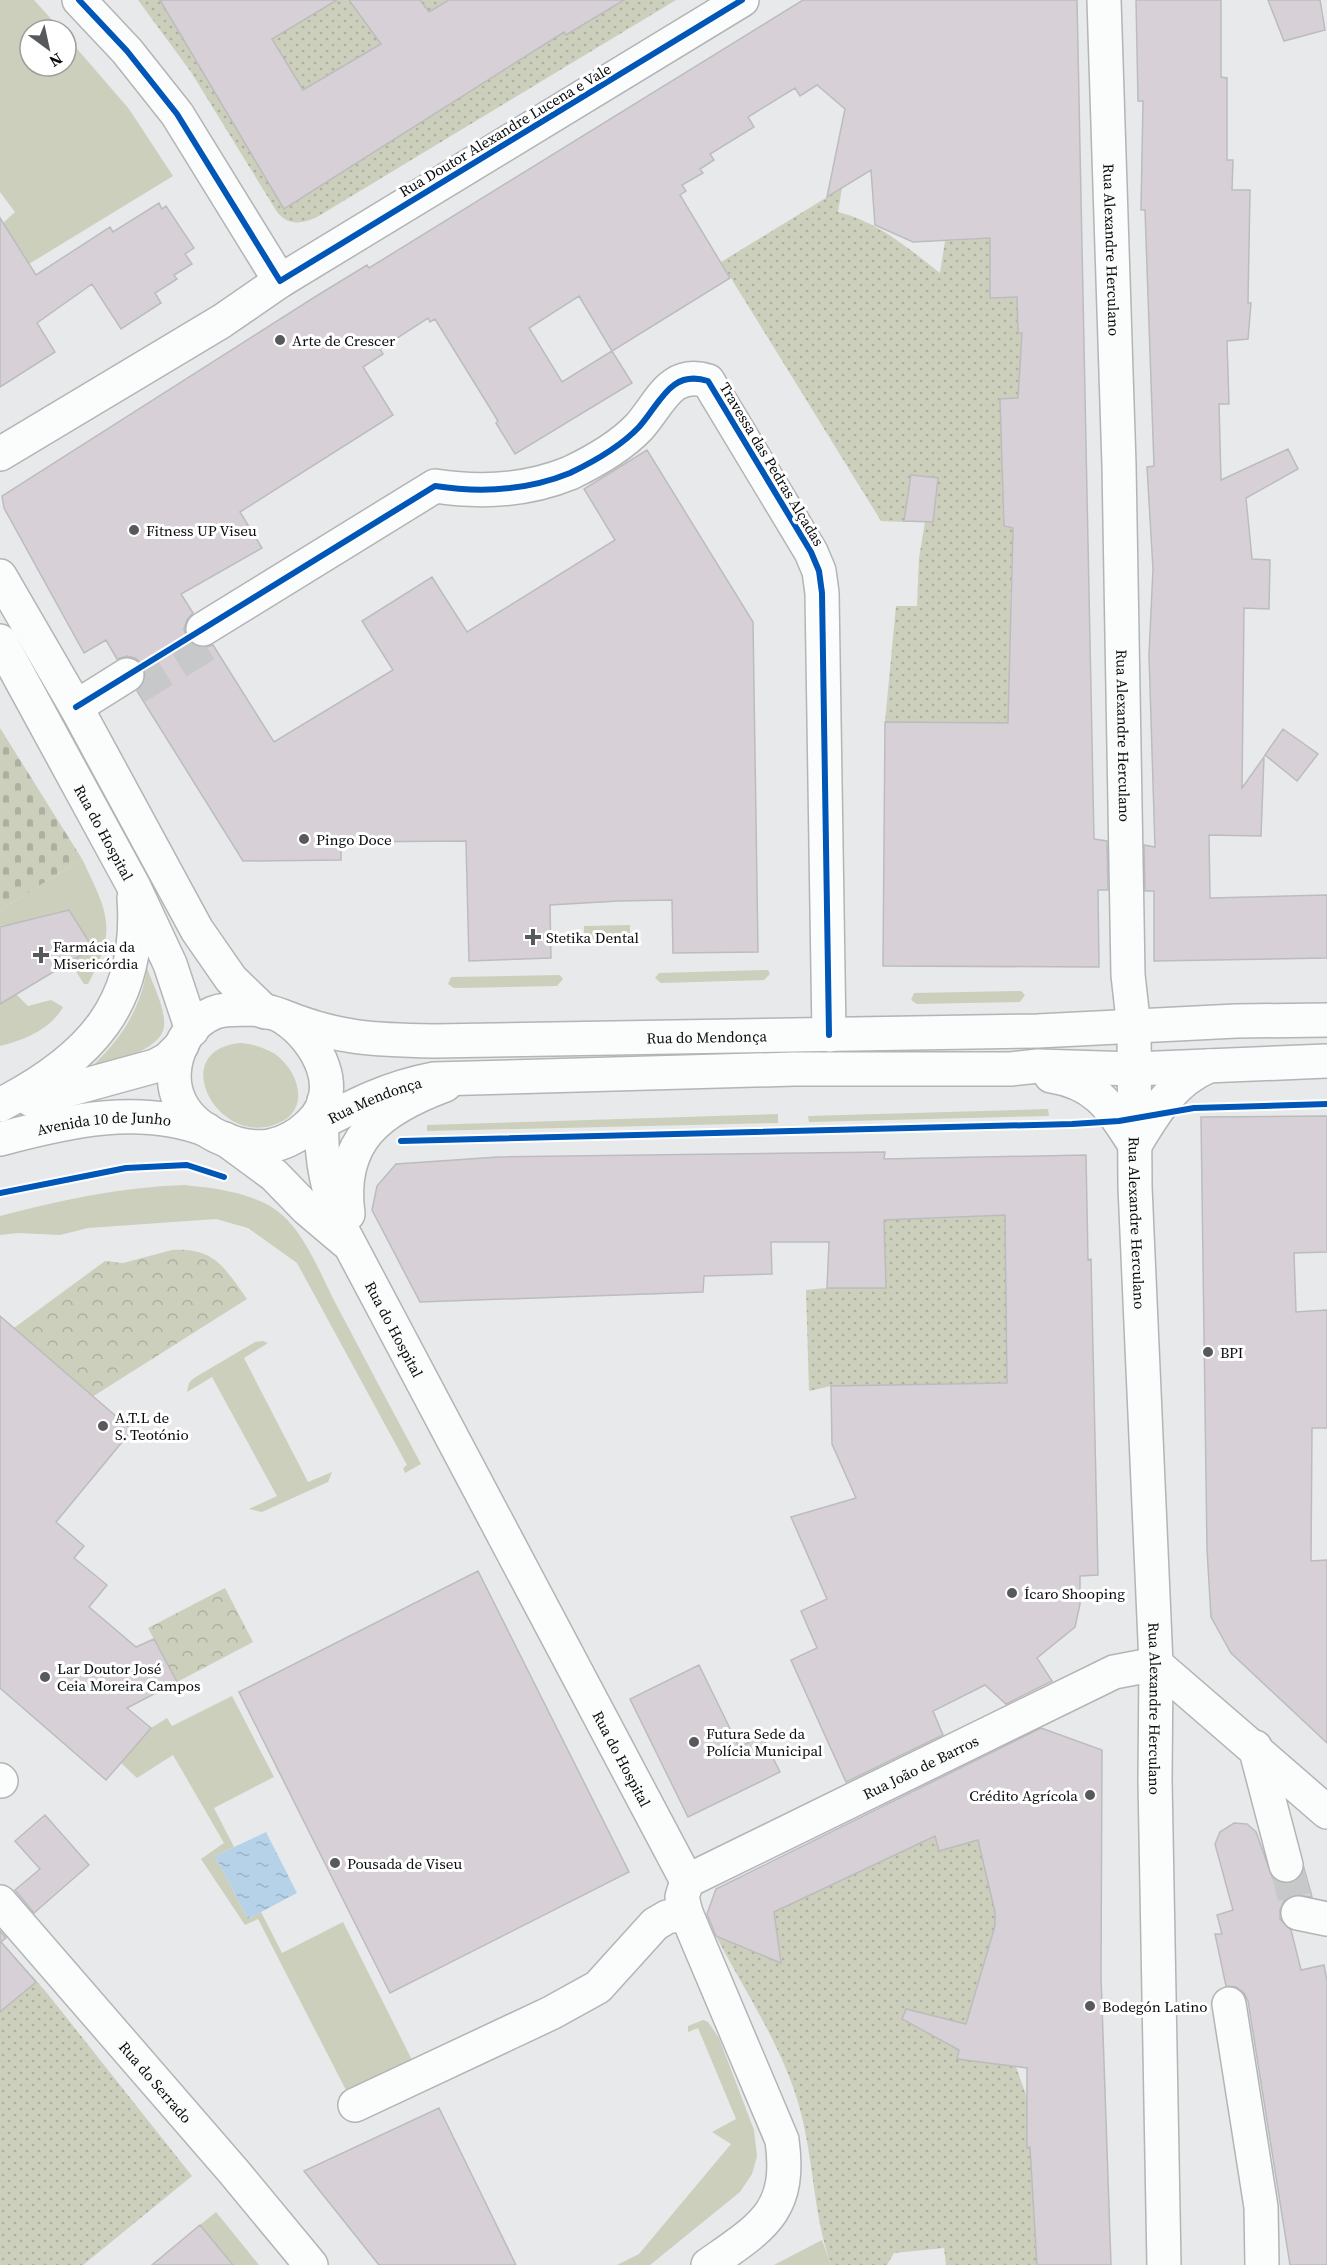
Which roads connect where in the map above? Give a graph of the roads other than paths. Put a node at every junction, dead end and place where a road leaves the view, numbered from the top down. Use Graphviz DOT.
graph roads {
  1 [pos="79,0"];
  2 [pos="742,0"];
  3 [pos="1104,0"];
  4 [pos="280,281"];
  5 [pos="0,454"];
  6 [pos="0,549"];
  7 [pos="0,576"];
  8 [pos="202,629"];
  9 [pos="0,641"];
  10 [pos="127,675"];
  11 [pos="70,697"];
  12 [pos="134,887"];
  13 [pos="274,1014"];
  14 [pos="1327,1020"];
  15 [pos="1134,1028"];
  16 [pos="829,1035"];
  17 [pos="187,1037"];
  18 [pos="1325,1054"];
  19 [pos="1209,1066"];
  20 [pos="1011,1069"];
  21 [pos="1134,1069"];
  22 [pos="468,1077"];
  23 [pos="0,1106"];
  24 [pos="322,1112"];
  25 [pos="217,1135"];
  26 [pos="0,1139"];
  27 [pos="1135,1145"];
  28 [pos="354,1249"];
  29 [pos="1156,1664"];
  30 [pos="1255,1748"];
  31 [pos="1327,1812"];
  32 [pos="1286,1865"];
  33 [pos="687,1881"];
  34 [pos="0,1902"];
  35 [pos="686,1913"];
  36 [pos="1229,2004"];
  37 [pos="355,2105"];
  38 [pos="311,2265"];
  39 [pos="708,2265"];
  40 [pos="1164,2265"];
  41 [pos="1262,2265"];
  1 -- 4 [label="street"];
  2 -- 4 [label="street, Rua Doutor Alexandre Lucena e Vale"];
  3 -- 15 [label="street, Rua Alexandre Herculano"];
  4 -- 5 [label="street, Rua Doutor Alexandre Lucena e Vale"];
  6 -- 11 [label="street"];
  7 -- 11 [label="street"];
  8 -- 16 [label="street, Travessa das Pedras Alçadas"];
  9 -- 12 [label="street, Rua do Hospital"];
  10 -- 11 [label="street"];
  11 -- 13 [label="street"];
  12 -- 17 [label="street, Rua do Hospital"];
  12 -- 23 [label="street"];
  13 -- 16 [label="street, Rua do Mendonça"];
  13 -- 17 [label="street"];
  13 -- 24 [label="street"];
  14 -- 15 [label="street, Rua do Mendonça"];
  15 -- 16 [label="street, Rua do Mendonça"];
  15 -- 21 [label="street, Rua Alexandre Herculano"];
  17 -- 23 [label="street"];
  17 -- 25 [label="street"];
  18 -- 19 [label="street"];
  18 -- 21 [label="street"];
  19 -- 21 [label="street"];
  19 -- 27 [label="street"];
  20 -- 21 [label="street"];
  20 -- 22 [label="street"];
  20 -- 27 [label="street"];
  21 -- 27 [label="street, Rua Alexandre Herculano"];
  22 -- 24 [label="street, Rua Mendonça"];
  22 -- 28 [label="street"];
  24 -- 25 [label="street"];
  24 -- 28 [label="street, Rua do Hospital"];
  25 -- 26 [label="street, Avenida 10 de Junho"];
  25 -- 28 [label="street, Rua do Hospital"];
  27 -- 29 [label="street, Rua Alexandre Herculano"];
  28 -- 33 [label="street, Rua do Hospital"];
  29 -- 30 [label="street"];
  29 -- 33 [label="street, Rua João de Barros"];
  29 -- 40 [label="street, Rua Alexandre Herculano"];
  30 -- 31 [label="street"];
  30 -- 32 [label="street"];
  33 -- 35 [label="street"];
  34 -- 38 [label="street, Rua do Serrado"];
  35 -- 37 [label="street"];
  35 -- 39 [label="street"];
  36 -- 41 [label="street"];
}
